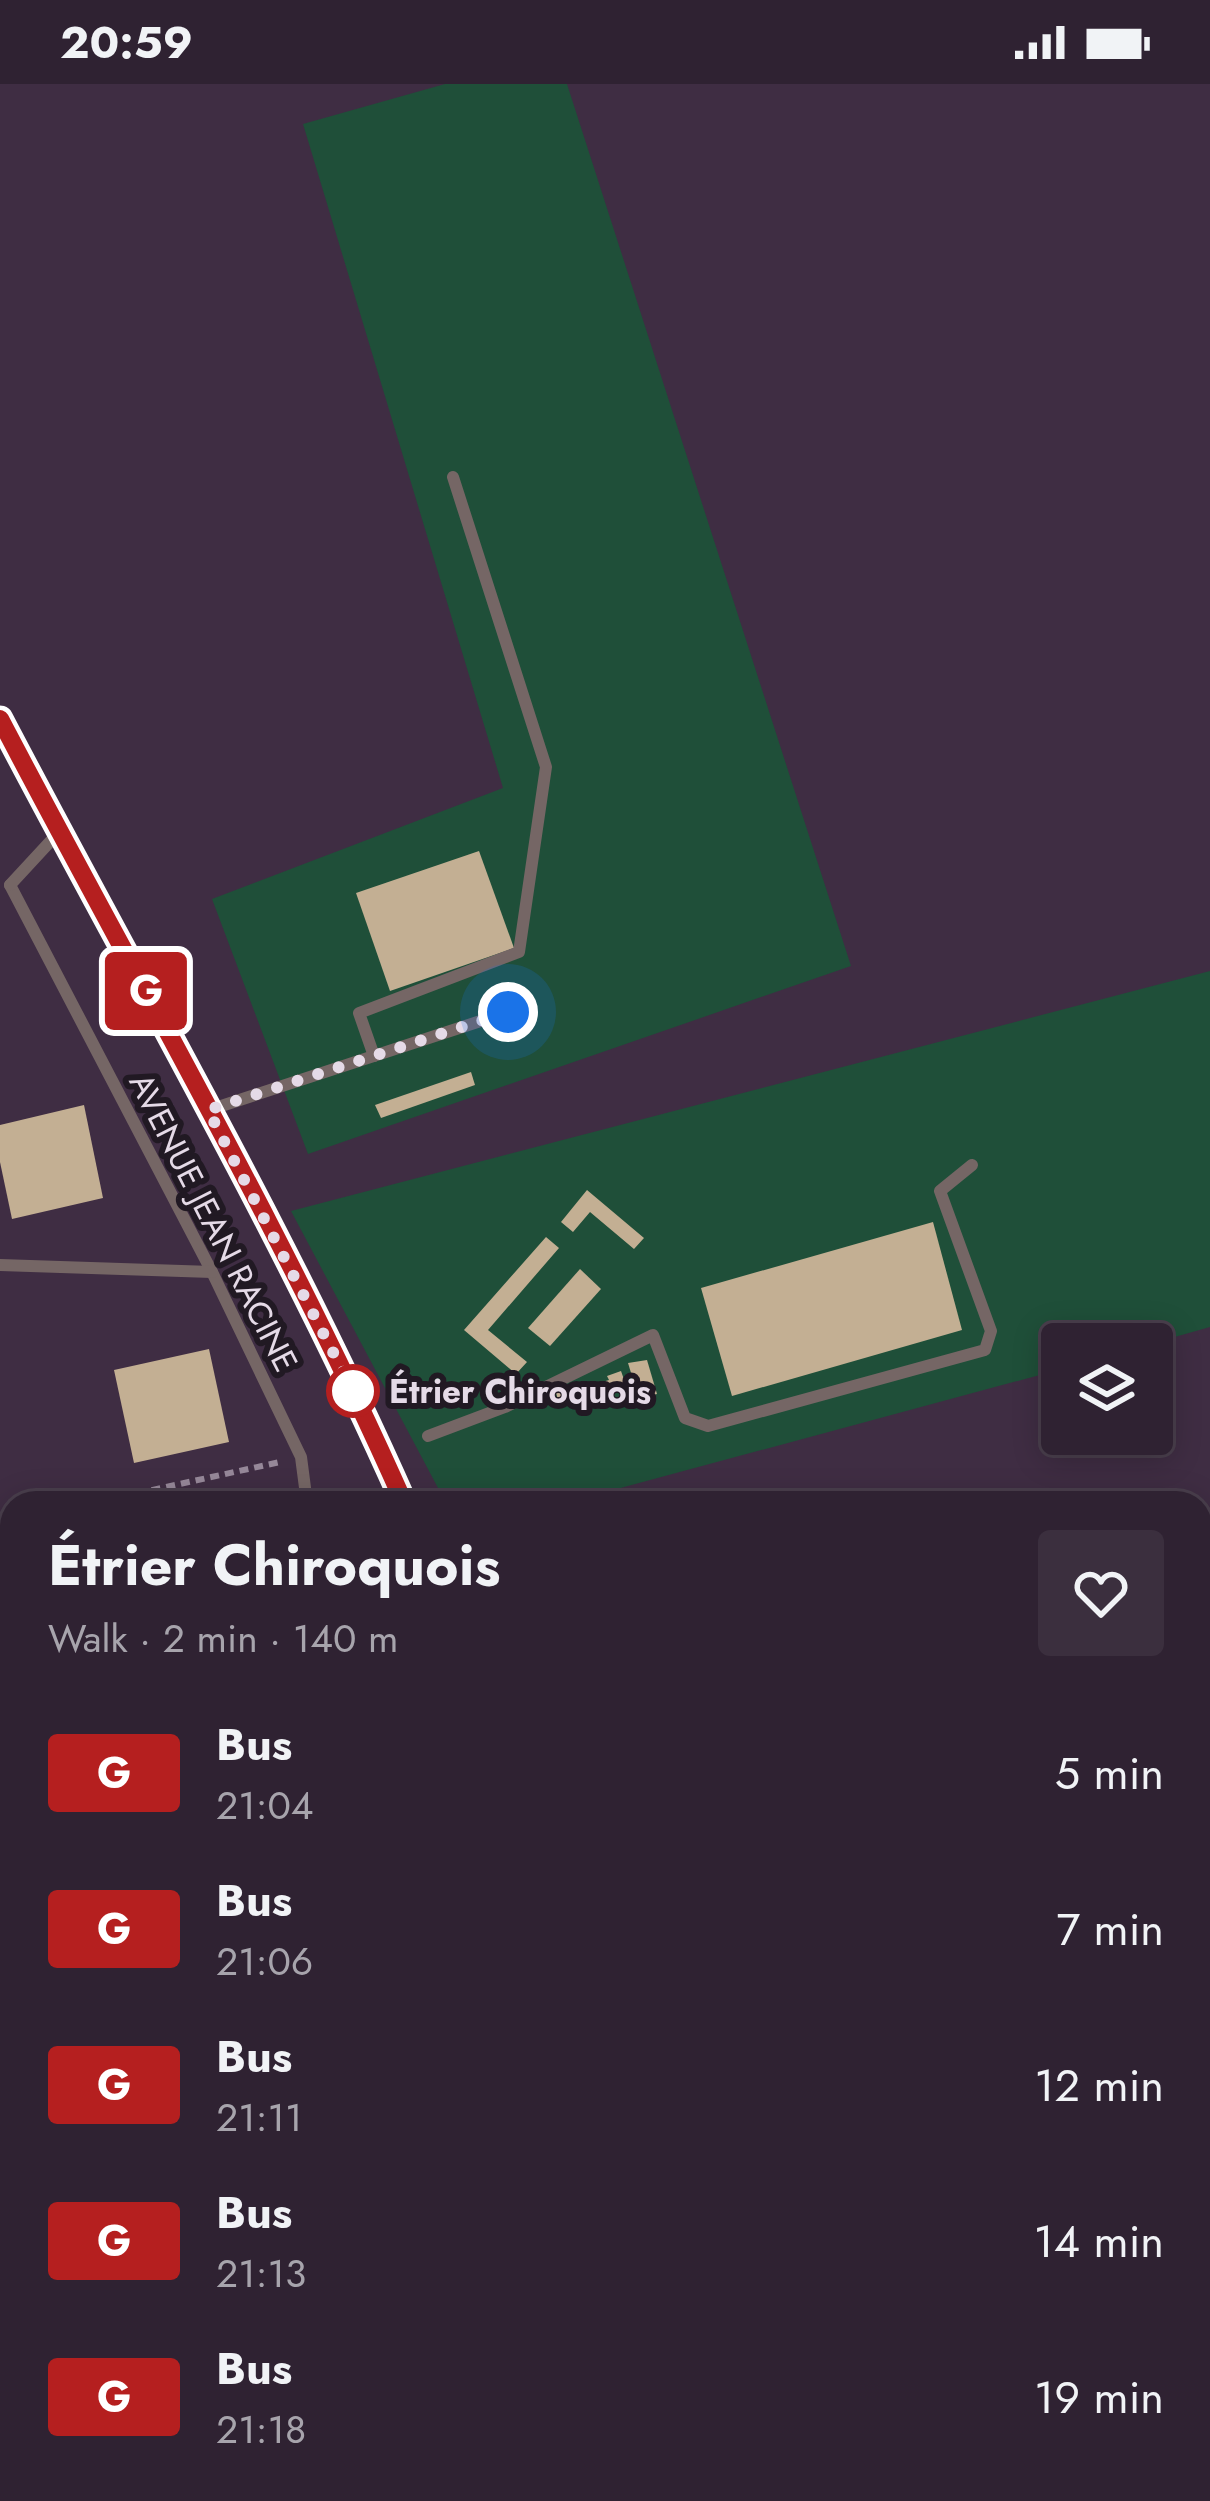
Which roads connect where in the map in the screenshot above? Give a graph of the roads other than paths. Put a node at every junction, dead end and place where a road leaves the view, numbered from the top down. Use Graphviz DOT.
graph roads {
  1 [pos="453,477"];
  2 [pos="0,719"];
  3 [pos="59,832"];
  4 [pos="5,883"];
  5 [pos="508,1012"];
  6 [pos="374,1056"];
  7 [pos="208,1110"];
  8 [pos="972,1165"];
  9 [pos="0,1265"];
  10 [pos="212,1272"];
  11 [pos="428,1436"];
  12 [pos="306,1491"];
  13 [pos="399,1491"];
  1 -- 6 [label="lane"];
  2 -- 3 [label="street"];
  3 -- 4 [label="lane"];
  3 -- 7 [label="street"];
  4 -- 10 [label="lane, AVENUE JEAN RACINE"];
  5 -- 6 [label="lane"];
  6 -- 7 [label="lane"];
  7 -- 13 [label="street"];
  8 -- 11 [label="lane"];
  9 -- 10 [label="lane"];
  10 -- 12 [label="lane, AVENUE JEAN RACINE"];
}
